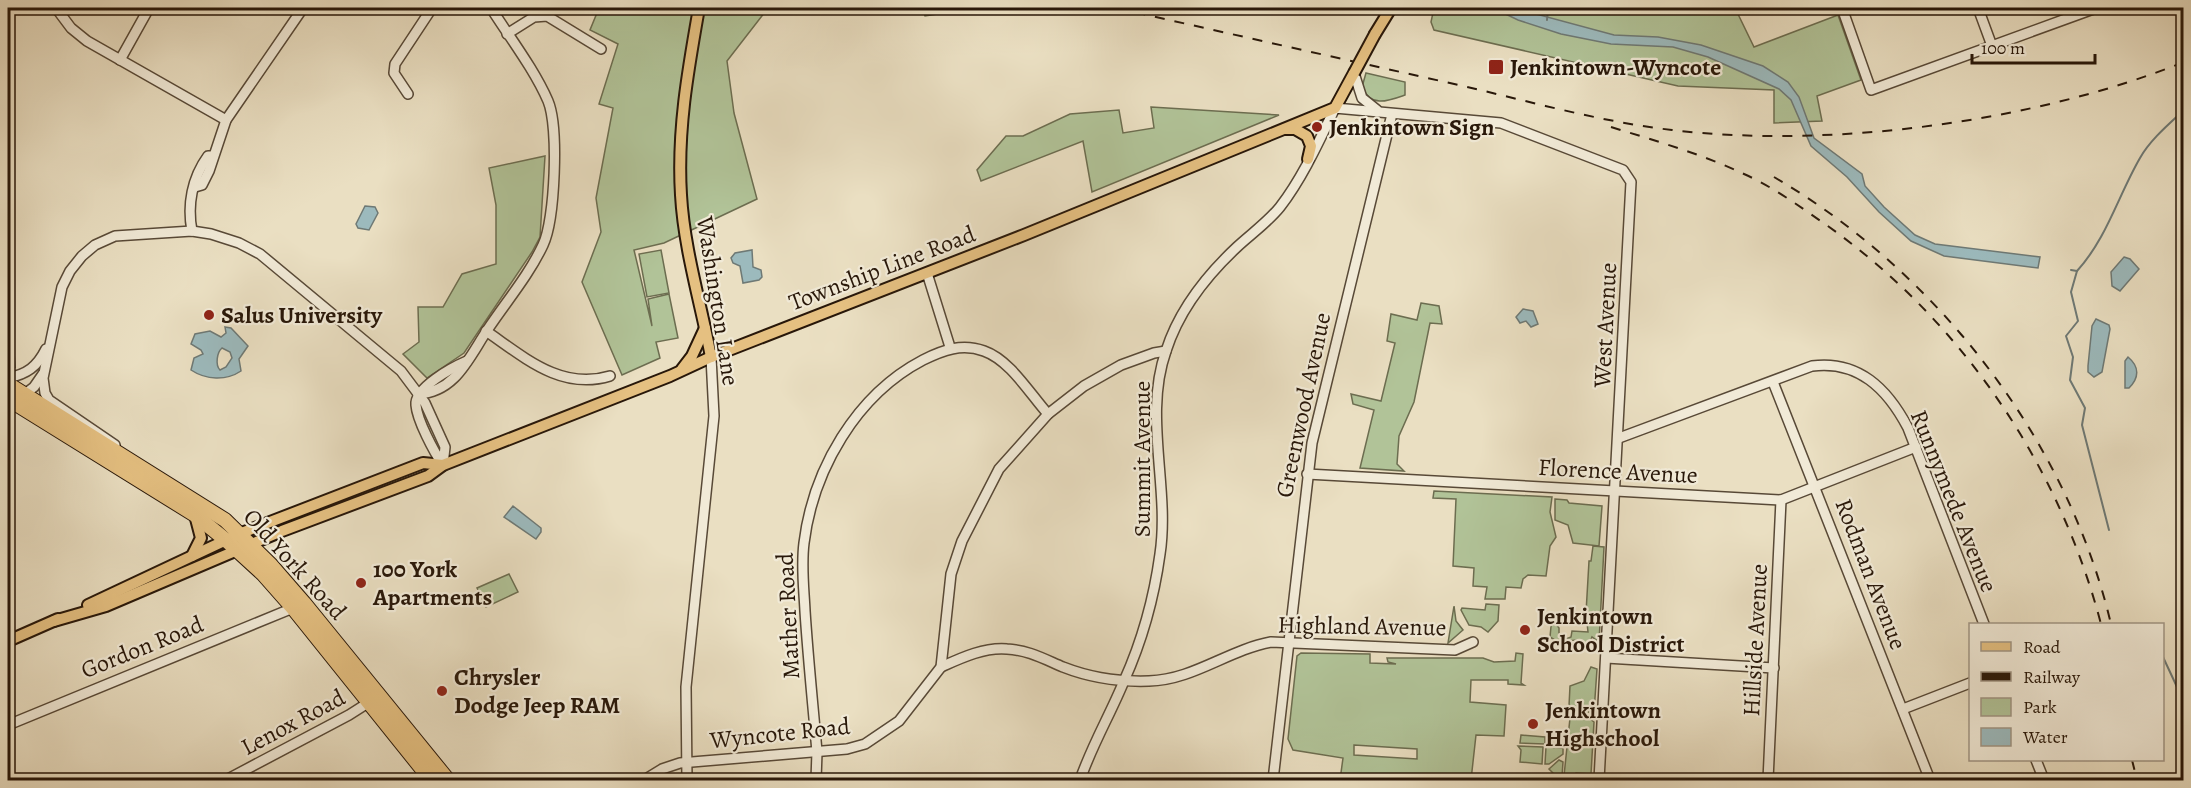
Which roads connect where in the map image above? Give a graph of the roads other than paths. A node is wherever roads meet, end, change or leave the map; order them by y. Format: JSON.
{"nodes":[{"id":1,"x":56,"y":8,"type":"edge"},
{"id":2,"x":149,"y":8,"type":"edge"},
{"id":3,"x":302,"y":8,"type":"edge"},
{"id":4,"x":432,"y":8,"type":"edge"},
{"id":5,"x":491,"y":8,"type":"edge"},
{"id":6,"x":699,"y":8,"type":"edge"},
{"id":7,"x":1391,"y":8,"type":"edge"},
{"id":8,"x":1842,"y":8,"type":"edge"},
{"id":9,"x":1978,"y":8,"type":"edge"},
{"id":10,"x":2096,"y":8,"type":"edge"},
{"id":11,"x":507,"y":34,"type":"junction"},
{"id":12,"x":1992,"y":46,"type":"junction"},
{"id":13,"x":601,"y":49,"type":"dead end"},
{"id":14,"x":120,"y":60,"type":"junction"},
{"id":15,"x":1354,"y":73,"type":"junction"},
{"id":16,"x":408,"y":94,"type":"dead end"},
{"id":17,"x":1335,"y":108,"type":"junction"},
{"id":18,"x":1379,"y":112,"type":"junction"},
{"id":19,"x":1392,"y":114,"type":"junction"},
{"id":20,"x":226,"y":120,"type":"junction"},
{"id":21,"x":1284,"y":129,"type":"junction"},
{"id":22,"x":1308,"y":159,"type":"junction"},
{"id":23,"x":192,"y":231,"type":"junction"},
{"id":24,"x":927,"y":273,"type":"junction"},
{"id":25,"x":705,"y":328,"type":"junction"},
{"id":26,"x":486,"y":331,"type":"junction"},
{"id":27,"x":52,"y":336,"type":"junction"},
{"id":28,"x":950,"y":348,"type":"junction"},
{"id":29,"x":1166,"y":351,"type":"junction"},
{"id":30,"x":711,"y":357,"type":"junction"},
{"id":31,"x":680,"y":372,"type":"junction"},
{"id":32,"x":44,"y":374,"type":"junction"},
{"id":33,"x":610,"y":376,"type":"dead end"},
{"id":34,"x":8,"y":378,"type":"edge"},
{"id":35,"x":1773,"y":382,"type":"junction"},
{"id":36,"x":8,"y":384,"type":"edge"},
{"id":37,"x":25,"y":394,"type":"junction"},
{"id":38,"x":418,"y":394,"type":"junction"},
{"id":39,"x":8,"y":397,"type":"edge"},
{"id":40,"x":1048,"y":414,"type":"junction"},
{"id":41,"x":1619,"y":438,"type":"junction"},
{"id":42,"x":1916,"y":447,"type":"junction"},
{"id":43,"x":128,"y":457,"type":"junction"},
{"id":44,"x":443,"y":465,"type":"junction"},
{"id":45,"x":1307,"y":474,"type":"junction"},
{"id":46,"x":1816,"y":487,"type":"junction"},
{"id":47,"x":1615,"y":490,"type":"junction"},
{"id":48,"x":1781,"y":500,"type":"junction"},
{"id":49,"x":195,"y":515,"type":"junction"},
{"id":50,"x":234,"y":542,"type":"junction"},
{"id":51,"x":251,"y":545,"type":"junction"},
{"id":52,"x":192,"y":557,"type":"junction"},
{"id":53,"x":293,"y":608,"type":"junction"},
{"id":54,"x":54,"y":621,"type":"junction"},
{"id":55,"x":1984,"y":623,"type":"edge"},
{"id":56,"x":8,"y":641,"type":"edge"},
{"id":57,"x":1288,"y":642,"type":"junction"},
{"id":58,"x":1473,"y":642,"type":"dead end"},
{"id":59,"x":1606,"y":658,"type":"junction"},
{"id":60,"x":941,"y":667,"type":"junction"},
{"id":61,"x":1774,"y":668,"type":"junction"},
{"id":62,"x":1125,"y":680,"type":"junction"},
{"id":63,"x":1969,"y":684,"type":"edge"},
{"id":64,"x":373,"y":700,"type":"junction"},
{"id":65,"x":1903,"y":709,"type":"junction"},
{"id":66,"x":8,"y":725,"type":"edge"},
{"id":67,"x":816,"y":752,"type":"junction"},
{"id":68,"x":2037,"y":761,"type":"edge"},
{"id":69,"x":686,"y":762,"type":"junction"},
{"id":70,"x":226,"y":780,"type":"edge"},
{"id":71,"x":431,"y":780,"type":"edge"},
{"id":72,"x":447,"y":780,"type":"edge"},
{"id":73,"x":644,"y":780,"type":"edge"},
{"id":74,"x":687,"y":780,"type":"edge"},
{"id":75,"x":816,"y":780,"type":"edge"},
{"id":76,"x":1080,"y":780,"type":"edge"},
{"id":77,"x":1273,"y":780,"type":"edge"},
{"id":78,"x":1599,"y":780,"type":"edge"},
{"id":79,"x":1768,"y":780,"type":"edge"},
{"id":80,"x":1930,"y":780,"type":"edge"},
{"id":81,"x":2044,"y":780,"type":"edge"}],
"edges":[{"from":1,"to":14,"type":"street"},
{"from":2,"to":14,"type":"street"},
{"from":3,"to":20,"type":"street"},
{"from":4,"to":16,"type":"street"},
{"from":5,"to":11,"type":"street"},
{"from":6,"to":25,"type":"main road","name":"Washington Lane"},
{"from":7,"to":15,"type":"main road","bridge":true},
{"from":8,"to":12,"type":"street"},
{"from":9,"to":12,"type":"street"},
{"from":10,"to":12,"type":"street"},
{"from":11,"to":13,"type":"street"},
{"from":11,"to":26,"type":"street"},
{"from":14,"to":20,"type":"street"},
{"from":15,"to":17,"type":"main road"},
{"from":15,"to":18,"type":"street"},
{"from":17,"to":18,"type":"street","name":"West Avenue"},
{"from":17,"to":21,"type":"main road","name":"Township Line Road"},
{"from":17,"to":22,"type":"street","name":"Summit Avenue"},
{"from":18,"to":19,"type":"street","name":"West Avenue"},
{"from":19,"to":41,"type":"street","name":"West Avenue"},
{"from":19,"to":45,"type":"street","name":"Greenwood Avenue"},
{"from":20,"to":23,"type":"street"},
{"from":21,"to":22,"type":"main road"},
{"from":21,"to":24,"type":"main road","name":"Township Line Road"},
{"from":22,"to":29,"type":"street","name":"Summit Avenue"},
{"from":23,"to":27,"type":"street"},
{"from":23,"to":38,"type":"street"},
{"from":24,"to":28,"type":"street"},
{"from":24,"to":30,"type":"main road","name":"Township Line Road"},
{"from":25,"to":30,"type":"main road","name":"Washington Lane"},
{"from":25,"to":31,"type":"main road"},
{"from":26,"to":33,"type":"street"},
{"from":26,"to":38,"type":"street"},
{"from":27,"to":32,"type":"street"},
{"from":27,"to":34,"type":"street"},
{"from":28,"to":40,"type":"street"},
{"from":28,"to":67,"type":"street","name":"Mather Road"},
{"from":29,"to":40,"type":"street"},
{"from":29,"to":62,"type":"street","name":"Summit Avenue"},
{"from":30,"to":31,"type":"main road","name":"Township Line Road"},
{"from":30,"to":69,"type":"street","name":"Washington Lane"},
{"from":31,"to":44,"type":"main road","name":"Township Line Road"},
{"from":32,"to":37,"type":"street"},
{"from":32,"to":43,"type":"street"},
{"from":35,"to":41,"type":"street","name":"Runnymede Avenue"},
{"from":35,"to":42,"type":"street","name":"Runnymede Avenue"},
{"from":35,"to":46,"type":"street","name":"Rodman Avenue"},
{"from":36,"to":37,"type":"highway","name":"Old York Road"},
{"from":37,"to":39,"type":"street"},
{"from":37,"to":43,"type":"highway","name":"Old York Road"},
{"from":38,"to":44,"type":"street"},
{"from":39,"to":49,"type":"highway","name":"Old York Road"},
{"from":40,"to":60,"type":"street"},
{"from":41,"to":47,"type":"street","name":"West Avenue"},
{"from":42,"to":46,"type":"street","name":"Florence Avenue"},
{"from":42,"to":55,"type":"street","name":"Runnymede Avenue"},
{"from":43,"to":50,"type":"highway","name":"Old York Road"},
{"from":44,"to":50,"type":"main road","name":"Township Line Road"},
{"from":44,"to":51,"type":"main road","name":"Township Line Road"},
{"from":45,"to":47,"type":"street","name":"Florence Avenue"},
{"from":45,"to":57,"type":"street","name":"Greenwood Avenue"},
{"from":46,"to":48,"type":"street","name":"Florence Avenue"},
{"from":46,"to":65,"type":"street","name":"Rodman Avenue"},
{"from":47,"to":48,"type":"street","name":"Florence Avenue"},
{"from":47,"to":59,"type":"street","name":"West Avenue"},
{"from":48,"to":61,"type":"street","name":"Hillside Avenue"},
{"from":49,"to":50,"type":"highway","name":"Old York Road"},
{"from":49,"to":52,"type":"main road"},
{"from":50,"to":51,"type":"highway","name":"Old York Road"},
{"from":50,"to":52,"type":"main road","name":"Township Line Road"},
{"from":50,"to":53,"type":"highway","name":"Old York Road"},
{"from":50,"to":54,"type":"main road","name":"Township Line Road"},
{"from":51,"to":64,"type":"highway","name":"Old York Road"},
{"from":52,"to":54,"type":"main road","name":"Township Line Road"},
{"from":53,"to":64,"type":"highway","name":"Old York Road"},
{"from":53,"to":66,"type":"street","name":"Gordon Road"},
{"from":54,"to":56,"type":"main road","name":"Township Line Road"},
{"from":57,"to":58,"type":"street","name":"Highland Avenue"},
{"from":57,"to":62,"type":"street","name":"Highland Avenue"},
{"from":57,"to":77,"type":"street","name":"Greenwood Avenue"},
{"from":59,"to":61,"type":"street"},
{"from":59,"to":78,"type":"street","name":"West Avenue"},
{"from":60,"to":62,"type":"street","name":"Highland Avenue"},
{"from":60,"to":67,"type":"street","name":"Wyncote Road"},
{"from":61,"to":79,"type":"street","name":"Hillside Avenue"},
{"from":62,"to":76,"type":"street","name":"Summit Avenue"},
{"from":63,"to":65,"type":"street"},
{"from":64,"to":70,"type":"street","name":"Lenox Road"},
{"from":64,"to":71,"type":"highway","name":"Old York Road"},
{"from":64,"to":72,"type":"highway","name":"Old York Road"},
{"from":65,"to":80,"type":"street","name":"Rodman Avenue"},
{"from":67,"to":69,"type":"street","name":"Wyncote Road"},
{"from":67,"to":75,"type":"street","name":"Mather Road"},
{"from":68,"to":81,"type":"street"},
{"from":69,"to":73,"type":"street","name":"Wyncote Road"},
{"from":69,"to":74,"type":"street","name":"Washington Lane"}]}
